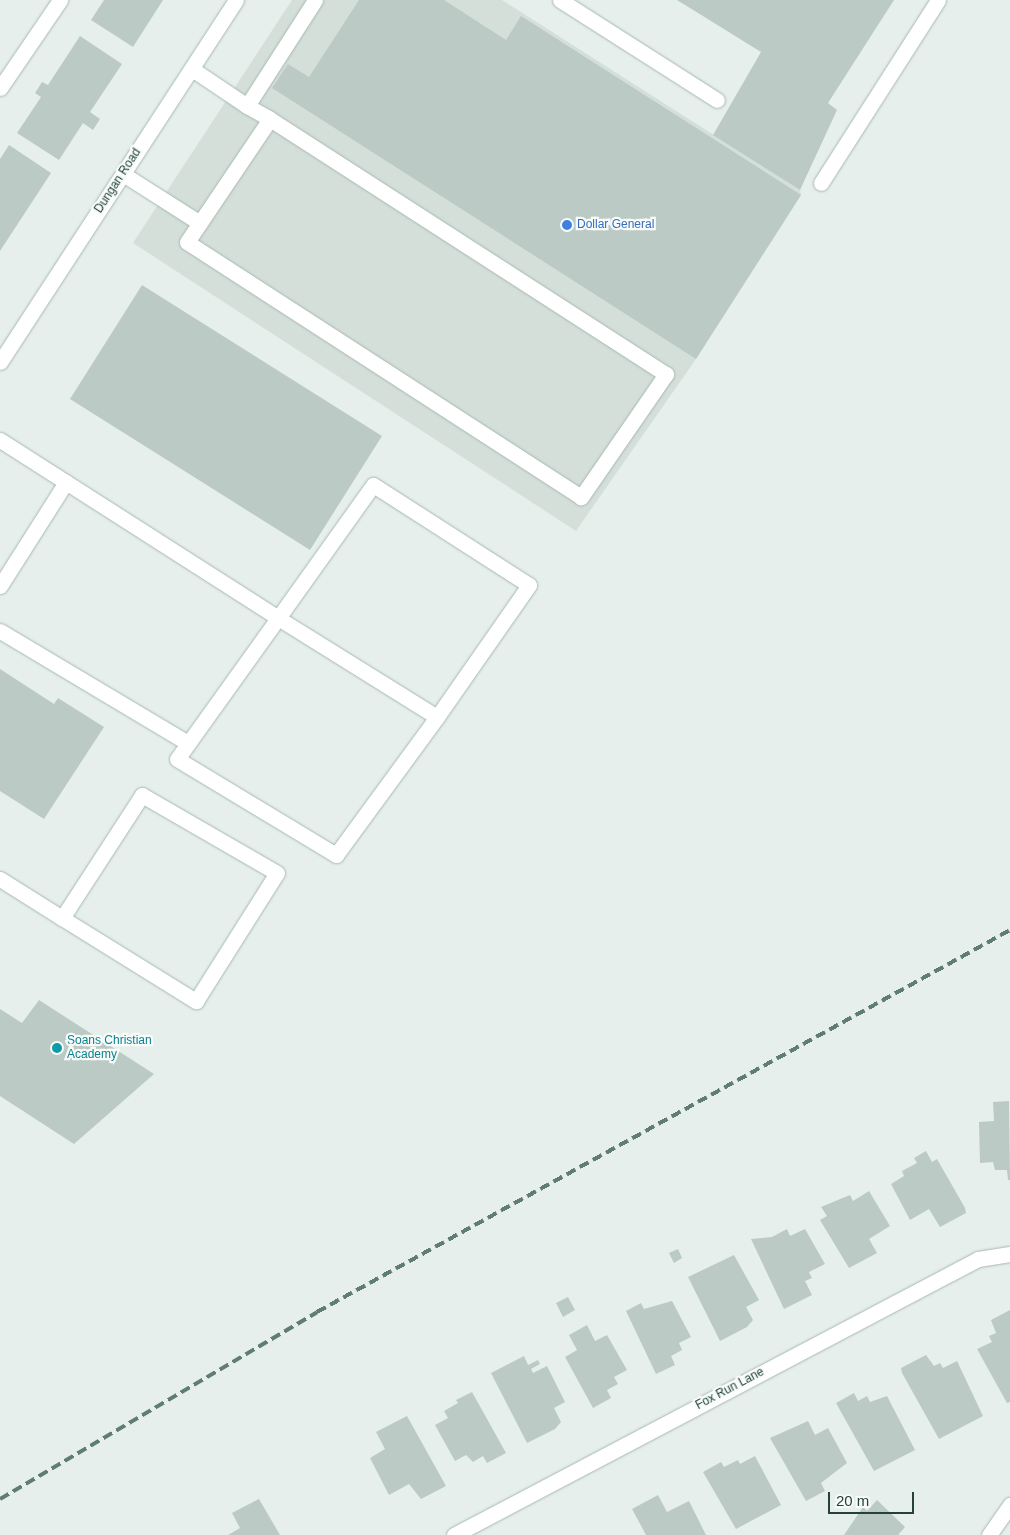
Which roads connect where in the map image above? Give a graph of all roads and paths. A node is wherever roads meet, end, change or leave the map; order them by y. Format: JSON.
{"nodes":[{"id":1,"x":60,"y":0,"type":"edge"},
{"id":2,"x":236,"y":0,"type":"edge"},
{"id":3,"x":315,"y":0,"type":"edge"},
{"id":4,"x":560,"y":0,"type":"edge"},
{"id":5,"x":938,"y":0,"type":"edge"},
{"id":6,"x":192,"y":69,"type":"junction"},
{"id":7,"x":0,"y":88,"type":"edge"},
{"id":8,"x":717,"y":100,"type":"dead end"},
{"id":9,"x":248,"y":106,"type":"junction"},
{"id":10,"x":270,"y":119,"type":"junction"},
{"id":11,"x":123,"y":174,"type":"junction"},
{"id":12,"x":821,"y":183,"type":"dead end"},
{"id":13,"x":200,"y":222,"type":"junction"},
{"id":14,"x":0,"y":362,"type":"edge"},
{"id":15,"x":0,"y":440,"type":"edge"},
{"id":16,"x":66,"y":482,"type":"junction"},
{"id":17,"x":0,"y":586,"type":"edge"},
{"id":18,"x":278,"y":618,"type":"junction"},
{"id":19,"x":0,"y":631,"type":"edge"},
{"id":20,"x":437,"y":717,"type":"junction"},
{"id":21,"x":188,"y":743,"type":"junction"},
{"id":22,"x":0,"y":879,"type":"edge"},
{"id":23,"x":62,"y":918,"type":"junction"},
{"id":24,"x":1010,"y":1254,"type":"edge"},
{"id":25,"x":1010,"y":1505,"type":"edge"},
{"id":26,"x":454,"y":1535,"type":"edge"},
{"id":27,"x":989,"y":1535,"type":"edge"}],
"edges":[{"from":1,"to":7,"type":"street"},
{"from":2,"to":6,"type":"street","name":"Dungan Road"},
{"from":3,"to":9,"type":"street"},
{"from":4,"to":8,"type":"street"},
{"from":5,"to":12,"type":"street"},
{"from":6,"to":9,"type":"street"},
{"from":6,"to":11,"type":"street","name":"Dungan Road"},
{"from":9,"to":10,"type":"street"},
{"from":10,"to":13,"type":"street"},
{"from":10,"to":13,"type":"street"},
{"from":11,"to":13,"type":"street"},
{"from":11,"to":14,"type":"street","name":"Dungan Road"},
{"from":15,"to":16,"type":"street"},
{"from":16,"to":17,"type":"street"},
{"from":16,"to":18,"type":"street"},
{"from":18,"to":20,"type":"street"},
{"from":18,"to":20,"type":"street"},
{"from":18,"to":21,"type":"street"},
{"from":19,"to":21,"type":"street"},
{"from":20,"to":21,"type":"street"},
{"from":22,"to":23,"type":"street"},
{"from":23,"to":23,"type":"street"},
{"from":24,"to":26,"type":"street","name":"Fox Run Lane"},
{"from":25,"to":27,"type":"street"}]}
